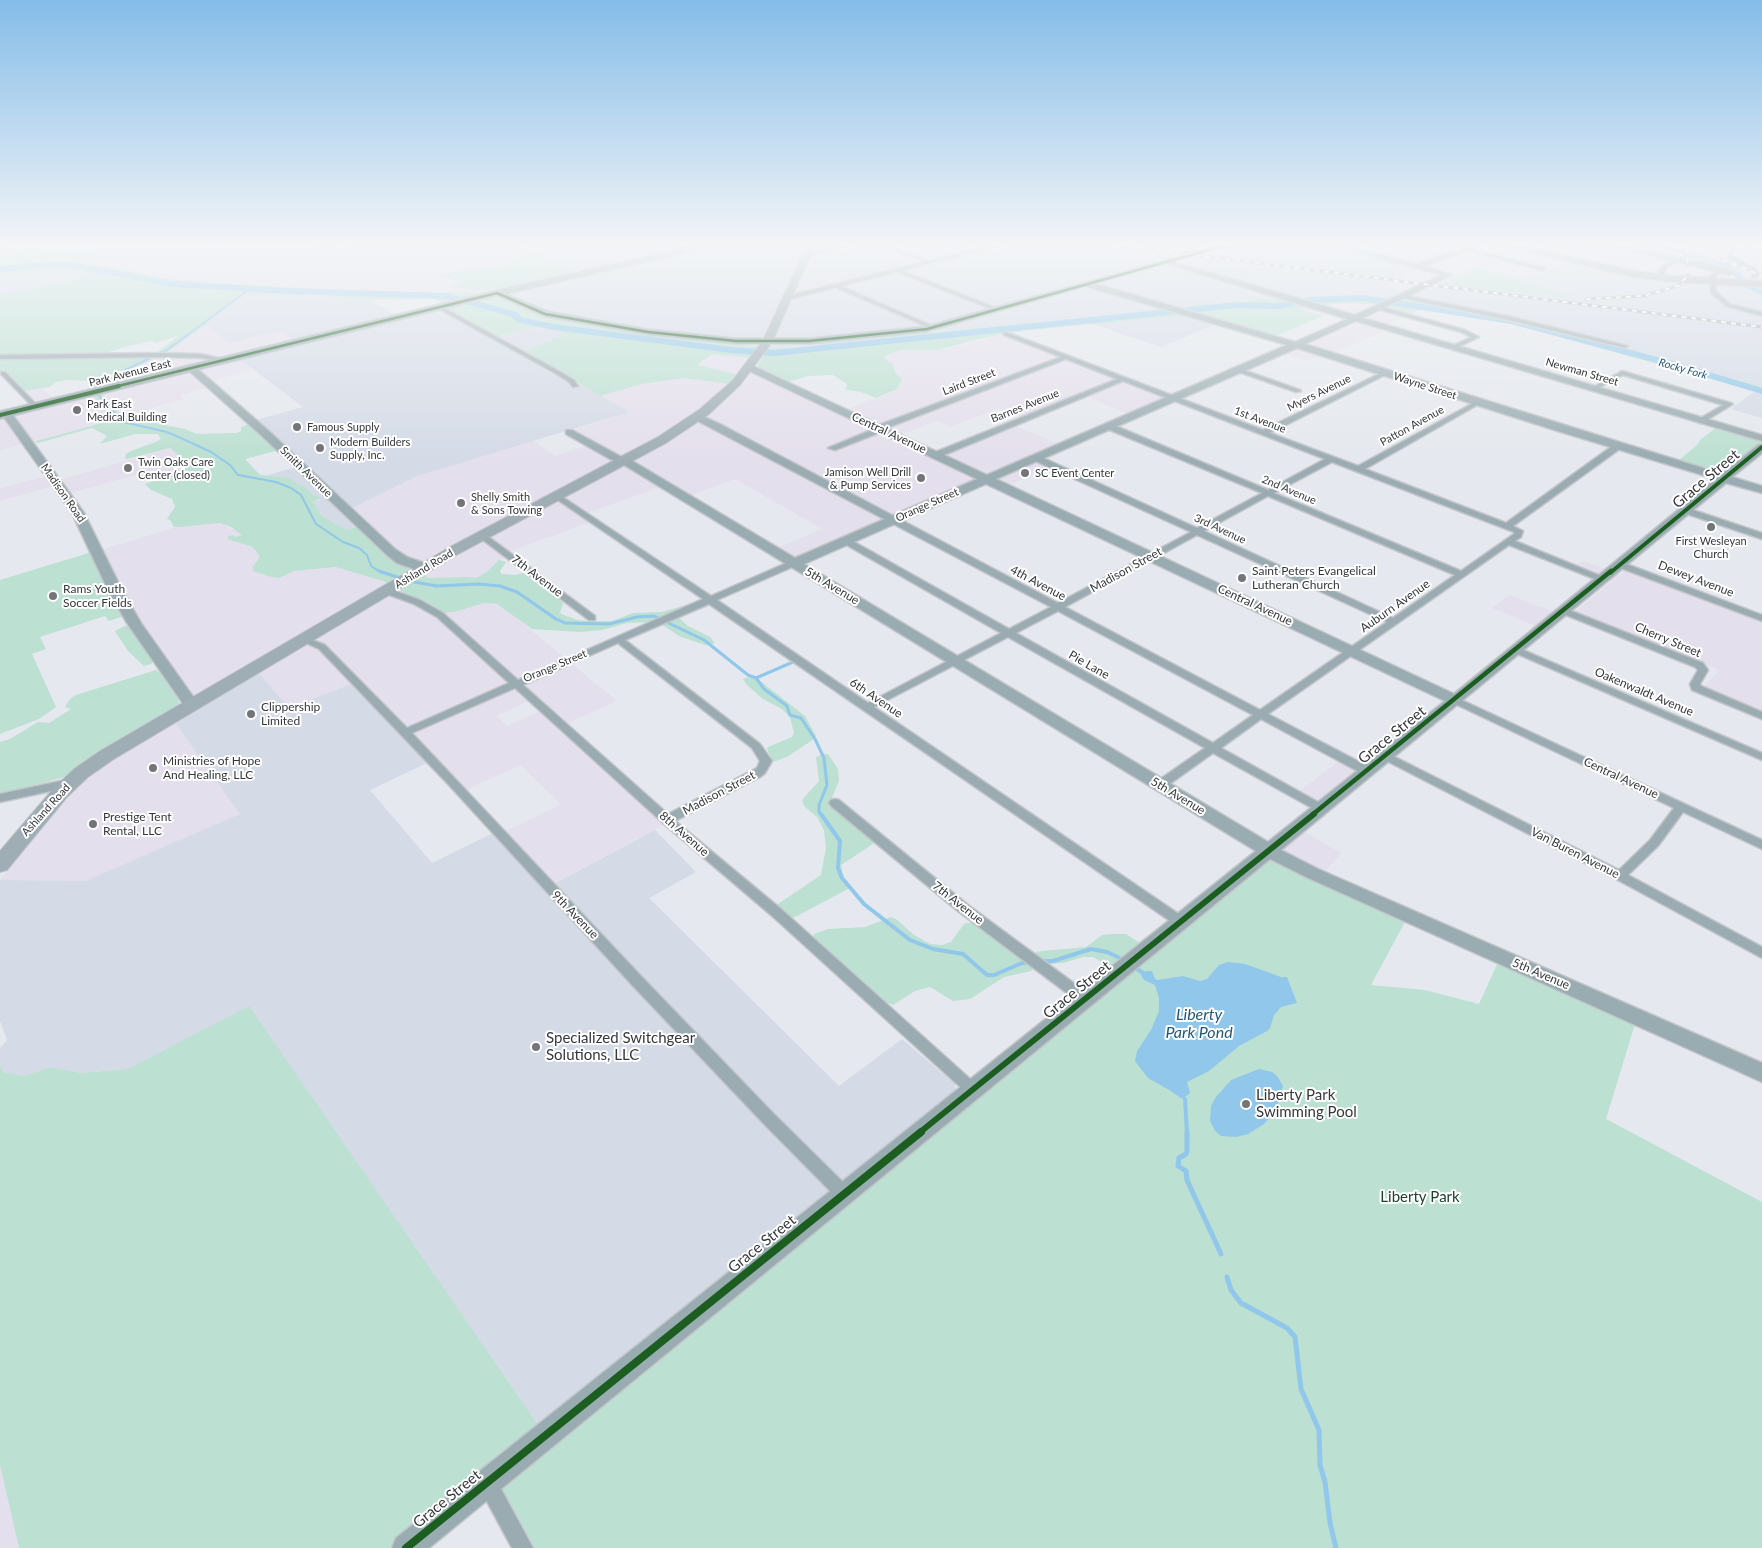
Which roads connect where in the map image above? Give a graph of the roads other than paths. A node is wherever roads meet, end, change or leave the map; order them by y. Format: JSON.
{"nodes":[{"id":1,"x":398,"y":317,"type":"edge"},
{"id":2,"x":463,"y":317,"type":"edge"},
{"id":3,"x":559,"y":317,"type":"edge"},
{"id":4,"x":778,"y":317,"type":"edge"},
{"id":5,"x":909,"y":317,"type":"edge"},
{"id":6,"x":967,"y":317,"type":"edge"},
{"id":7,"x":1204,"y":317,"type":"edge"},
{"id":8,"x":1415,"y":317,"type":"edge"},
{"id":9,"x":1504,"y":317,"type":"edge"},
{"id":10,"x":1356,"y":318,"type":"joint"},
{"id":11,"x":932,"y":327,"type":"junction"},
{"id":12,"x":1006,"y":334,"type":"dead end"},
{"id":13,"x":765,"y":344,"type":"junction"},
{"id":14,"x":1297,"y":344,"type":"junction"},
{"id":15,"x":1625,"y":346,"type":"dead end"},
{"id":16,"x":1454,"y":347,"type":"junction"},
{"id":17,"x":0,"y":357,"type":"edge"},
{"id":18,"x":1067,"y":358,"type":"junction"},
{"id":19,"x":224,"y":360,"type":"junction"},
{"id":20,"x":752,"y":362,"type":"junction"},
{"id":21,"x":191,"y":368,"type":"junction"},
{"id":22,"x":1238,"y":370,"type":"junction"},
{"id":23,"x":3,"y":373,"type":"dead end"},
{"id":24,"x":1385,"y":373,"type":"junction"},
{"id":25,"x":1122,"y":379,"type":"junction"},
{"id":26,"x":575,"y":386,"type":"dead end"},
{"id":27,"x":1595,"y":388,"type":"junction"},
{"id":28,"x":103,"y":390,"type":"joint"},
{"id":29,"x":1298,"y":391,"type":"dead end"},
{"id":30,"x":86,"y":394,"type":"joint"},
{"id":31,"x":1173,"y":398,"type":"junction"},
{"id":32,"x":1477,"y":403,"type":"junction"},
{"id":33,"x":35,"y":406,"type":"junction"},
{"id":34,"x":3,"y":414,"type":"edge"},
{"id":35,"x":697,"y":417,"type":"junction"},
{"id":36,"x":1702,"y":421,"type":"junction"},
{"id":37,"x":1108,"y":426,"type":"junction"},
{"id":38,"x":880,"y":429,"type":"junction"},
{"id":39,"x":569,"y":432,"type":"dead end"},
{"id":40,"x":1263,"y":433,"type":"junction"},
{"id":41,"x":1762,"y":438,"type":"edge"},
{"id":42,"x":1618,"y":446,"type":"junction"},
{"id":43,"x":832,"y":448,"type":"dead end"},
{"id":44,"x":1762,"y":448,"type":"edge"},
{"id":45,"x":936,"y":455,"type":"junction"},
{"id":46,"x":1036,"y":458,"type":"junction"},
{"id":47,"x":1331,"y":459,"type":"junction"},
{"id":48,"x":625,"y":461,"type":"junction"},
{"id":49,"x":1358,"y":469,"type":"junction"},
{"id":50,"x":1726,"y":478,"type":"junction"},
{"id":51,"x":988,"y":479,"type":"junction"},
{"id":52,"x":1762,"y":490,"type":"edge"},
{"id":53,"x":1267,"y":493,"type":"junction"},
{"id":54,"x":558,"y":496,"type":"junction"},
{"id":55,"x":1686,"y":511,"type":"junction"},
{"id":56,"x":894,"y":520,"type":"junction"},
{"id":57,"x":1507,"y":526,"type":"junction"},
{"id":58,"x":1198,"y":531,"type":"junction"},
{"id":59,"x":482,"y":535,"type":"junction"},
{"id":60,"x":1762,"y":536,"type":"edge"},
{"id":61,"x":846,"y":541,"type":"junction"},
{"id":62,"x":1509,"y":542,"type":"junction"},
{"id":63,"x":1150,"y":556,"type":"junction"},
{"id":64,"x":794,"y":563,"type":"junction"},
{"id":65,"x":1621,"y":564,"type":"junction"},
{"id":66,"x":1461,"y":574,"type":"junction"},
{"id":67,"x":1603,"y":579,"type":"junction"},
{"id":68,"x":406,"y":580,"type":"junction"},
{"id":69,"x":711,"y":600,"type":"junction"},
{"id":70,"x":1058,"y":607,"type":"junction"},
{"id":71,"x":1564,"y":611,"type":"junction"},
{"id":72,"x":592,"y":618,"type":"dead end"},
{"id":73,"x":1762,"y":618,"type":"edge"},
{"id":74,"x":1393,"y":621,"type":"junction"},
{"id":75,"x":1009,"y":633,"type":"junction"},
{"id":76,"x":618,"y":639,"type":"junction"},
{"id":77,"x":305,"y":640,"type":"junction"},
{"id":78,"x":1516,"y":650,"type":"junction"},
{"id":79,"x":1352,"y":651,"type":"junction"},
{"id":80,"x":956,"y":661,"type":"junction"},
{"id":81,"x":516,"y":684,"type":"junction"},
{"id":82,"x":1455,"y":700,"type":"junction"},
{"id":83,"x":191,"y":705,"type":"junction"},
{"id":84,"x":867,"y":707,"type":"junction"},
{"id":85,"x":1260,"y":715,"type":"junction"},
{"id":86,"x":1762,"y":716,"type":"edge"},
{"id":87,"x":404,"y":733,"type":"junction"},
{"id":88,"x":1212,"y":749,"type":"junction"},
{"id":89,"x":1385,"y":756,"type":"junction"},
{"id":90,"x":1762,"y":757,"type":"edge"},
{"id":91,"x":1367,"y":771,"type":"junction"},
{"id":92,"x":70,"y":783,"type":"junction"},
{"id":93,"x":1160,"y":785,"type":"junction"},
{"id":94,"x":0,"y":798,"type":"edge"},
{"id":95,"x":835,"y":803,"type":"dead end"},
{"id":96,"x":1681,"y":807,"type":"junction"},
{"id":97,"x":1321,"y":809,"type":"junction"},
{"id":98,"x":668,"y":820,"type":"junction"},
{"id":99,"x":1762,"y":845,"type":"edge"},
{"id":100,"x":1269,"y":851,"type":"junction"},
{"id":101,"x":0,"y":865,"type":"edge"},
{"id":102,"x":1620,"y":876,"type":"junction"},
{"id":103,"x":1181,"y":922,"type":"junction"},
{"id":104,"x":1762,"y":953,"type":"edge"},
{"id":105,"x":1129,"y":964,"type":"joint"},
{"id":106,"x":1086,"y":999,"type":"junction"},
{"id":107,"x":1762,"y":1073,"type":"edge"},
{"id":108,"x":973,"y":1090,"type":"junction"},
{"id":109,"x":844,"y":1194,"type":"junction"},
{"id":110,"x":487,"y":1483,"type":"junction"},
{"id":111,"x":406,"y":1548,"type":"edge"},
{"id":112,"x":523,"y":1548,"type":"edge"}],
"edges":[{"from":1,"to":19,"type":"main road","name":"Park Avenue East"},
{"from":2,"to":26,"type":"street"},
{"from":3,"to":13,"type":"main road"},
{"from":4,"to":13,"type":"main road","name":"Ashland Road"},
{"from":5,"to":11,"type":"street"},
{"from":6,"to":11,"type":"main road"},
{"from":7,"to":14,"type":"street","name":"Wayne Street"},
{"from":8,"to":16,"type":"street"},
{"from":9,"to":15,"type":"street"},
{"from":10,"to":14,"type":"street","name":"Orange Street"},
{"from":10,"to":16,"type":"street","name":"Newman Street"},
{"from":11,"to":13,"type":"main road"},
{"from":12,"to":18,"type":"street","name":"1st Avenue"},
{"from":13,"to":20,"type":"main road","name":"Ashland Road"},
{"from":14,"to":22,"type":"street","name":"Orange Street"},
{"from":14,"to":24,"type":"street","name":"Wayne Street"},
{"from":16,"to":27,"type":"street","name":"Newman Street"},
{"from":17,"to":19,"type":"street"},
{"from":18,"to":25,"type":"street","name":"1st Avenue"},
{"from":18,"to":38,"type":"street","name":"Laird Street"},
{"from":19,"to":21,"type":"main road","name":"Park Avenue East"},
{"from":20,"to":35,"type":"main road","name":"Ashland Road"},
{"from":20,"to":38,"type":"street","name":"Central Avenue"},
{"from":21,"to":28,"type":"main road","name":"Park Avenue East"},
{"from":21,"to":68,"type":"street","name":"Smith Avenue"},
{"from":22,"to":29,"type":"street"},
{"from":22,"to":31,"type":"street","name":"Orange Street"},
{"from":23,"to":33,"type":"street"},
{"from":24,"to":32,"type":"street","name":"Wayne Street"},
{"from":24,"to":40,"type":"street","name":"Myers Avenue"},
{"from":25,"to":31,"type":"street","name":"1st Avenue"},
{"from":25,"to":45,"type":"street","name":"Barnes Avenue"},
{"from":27,"to":36,"type":"street","name":"Newman Street"},
{"from":27,"to":36,"type":"street"},
{"from":28,"to":30,"type":"main road","name":"Park Avenue East"},
{"from":30,"to":33,"type":"main road","name":"Park Avenue East"},
{"from":31,"to":37,"type":"street","name":"Orange Street"},
{"from":31,"to":40,"type":"street","name":"1st Avenue"},
{"from":32,"to":42,"type":"street","name":"Wayne Street"},
{"from":32,"to":49,"type":"street","name":"Patton Avenue"},
{"from":33,"to":34,"type":"main road","name":"Park Avenue East"},
{"from":34,"to":83,"type":"street","name":"Madison Road"},
{"from":35,"to":48,"type":"main road","name":"Ashland Road"},
{"from":35,"to":56,"type":"street","name":"4th Avenue"},
{"from":36,"to":41,"type":"street","name":"Newman Street"},
{"from":37,"to":46,"type":"street","name":"Orange Street"},
{"from":37,"to":53,"type":"street","name":"2nd Avenue"},
{"from":38,"to":43,"type":"street","name":"Laird Street"},
{"from":38,"to":45,"type":"street","name":"Central Avenue"},
{"from":39,"to":48,"type":"street"},
{"from":40,"to":47,"type":"street","name":"1st Avenue"},
{"from":42,"to":50,"type":"street","name":"Wayne Street"},
{"from":42,"to":57,"type":"street"},
{"from":44,"to":50,"type":"street","name":"Grace Street"},
{"from":45,"to":51,"type":"street","name":"Central Avenue"},
{"from":46,"to":51,"type":"street","name":"Orange Street"},
{"from":46,"to":58,"type":"street","name":"3rd Avenue"},
{"from":47,"to":49,"type":"street","name":"1st Avenue"},
{"from":47,"to":53,"type":"street","name":"Madison Street"},
{"from":48,"to":54,"type":"main road","name":"Ashland Road"},
{"from":48,"to":64,"type":"street","name":"5th Avenue"},
{"from":49,"to":57,"type":"street","name":"1st Avenue"},
{"from":50,"to":52,"type":"street","name":"Wayne Street"},
{"from":50,"to":55,"type":"street","name":"Grace Street"},
{"from":51,"to":56,"type":"street","name":"Orange Street"},
{"from":51,"to":63,"type":"street","name":"Central Avenue"},
{"from":53,"to":58,"type":"street","name":"Madison Street"},
{"from":53,"to":66,"type":"street","name":"2nd Avenue"},
{"from":54,"to":59,"type":"main road","name":"Ashland Road"},
{"from":54,"to":69,"type":"street","name":"6th Avenue"},
{"from":55,"to":60,"type":"street"},
{"from":55,"to":65,"type":"street","name":"Grace Street"},
{"from":56,"to":61,"type":"street","name":"Orange Street"},
{"from":56,"to":70,"type":"street","name":"4th Avenue"},
{"from":57,"to":62,"type":"street"},
{"from":58,"to":63,"type":"street","name":"Madison Street"},
{"from":58,"to":74,"type":"street","name":"3rd Avenue"},
{"from":59,"to":68,"type":"main road","name":"Ashland Road"},
{"from":59,"to":72,"type":"street","name":"7th Avenue"},
{"from":61,"to":64,"type":"street","name":"Orange Street"},
{"from":61,"to":75,"type":"street","name":"Pie Lane"},
{"from":62,"to":66,"type":"street","name":"Auburn Avenue"},
{"from":62,"to":67,"type":"street"},
{"from":63,"to":70,"type":"street","name":"Madison Street"},
{"from":63,"to":79,"type":"street","name":"Central Avenue"},
{"from":64,"to":69,"type":"street","name":"Orange Street"},
{"from":64,"to":80,"type":"street","name":"5th Avenue"},
{"from":65,"to":67,"type":"street","name":"Grace Street"},
{"from":65,"to":73,"type":"street","name":"Dewey Avenue"},
{"from":66,"to":74,"type":"street","name":"Auburn Avenue"},
{"from":67,"to":71,"type":"street","name":"Grace Street"},
{"from":68,"to":77,"type":"main road","name":"Ashland Road"},
{"from":68,"to":81,"type":"street","name":"8th Avenue"},
{"from":69,"to":76,"type":"street","name":"Orange Street"},
{"from":69,"to":84,"type":"street","name":"6th Avenue"},
{"from":70,"to":75,"type":"street","name":"Madison Street"},
{"from":70,"to":85,"type":"street","name":"4th Avenue"},
{"from":71,"to":78,"type":"street","name":"Grace Street"},
{"from":71,"to":86,"type":"street","name":"Cherry Street"},
{"from":74,"to":79,"type":"street","name":"Auburn Avenue"},
{"from":75,"to":80,"type":"street","name":"Madison Street"},
{"from":75,"to":88,"type":"street","name":"Pie Lane"},
{"from":76,"to":81,"type":"street","name":"Orange Street"},
{"from":76,"to":98,"type":"street","name":"Madison Street"},
{"from":77,"to":83,"type":"main road","name":"Ashland Road"},
{"from":77,"to":87,"type":"street","name":"9th Avenue"},
{"from":78,"to":82,"type":"street","name":"Grace Street"},
{"from":78,"to":90,"type":"street","name":"Oakenwaldt Avenue"},
{"from":79,"to":82,"type":"street","name":"Central Avenue"},
{"from":79,"to":85,"type":"street","name":"Auburn Avenue"},
{"from":80,"to":84,"type":"street","name":"Madison Street"},
{"from":80,"to":93,"type":"street","name":"5th Avenue"},
{"from":81,"to":87,"type":"street","name":"Orange Street"},
{"from":81,"to":98,"type":"street","name":"8th Avenue"},
{"from":82,"to":89,"type":"street","name":"Grace Street"},
{"from":82,"to":96,"type":"street","name":"Central Avenue"},
{"from":83,"to":92,"type":"main road","name":"Ashland Road"},
{"from":84,"to":103,"type":"street","name":"6th Avenue"},
{"from":85,"to":88,"type":"street","name":"Auburn Avenue"},
{"from":85,"to":91,"type":"street","name":"4th Avenue"},
{"from":87,"to":109,"type":"street","name":"9th Avenue"},
{"from":88,"to":93,"type":"street","name":"Auburn Avenue"},
{"from":88,"to":97,"type":"street","name":"Pie Lane"},
{"from":89,"to":91,"type":"street","name":"Grace Street"},
{"from":89,"to":102,"type":"street","name":"Van Buren Avenue"},
{"from":91,"to":97,"type":"street","name":"Grace Street"},
{"from":92,"to":94,"type":"street"},
{"from":92,"to":101,"type":"main road","name":"Ashland Road"},
{"from":93,"to":100,"type":"street","name":"5th Avenue"},
{"from":95,"to":106,"type":"street","name":"7th Avenue"},
{"from":96,"to":99,"type":"street","name":"Central Avenue"},
{"from":96,"to":102,"type":"street"},
{"from":97,"to":100,"type":"street","name":"Grace Street"},
{"from":98,"to":108,"type":"street","name":"8th Avenue"},
{"from":100,"to":103,"type":"street","name":"Grace Street"},
{"from":100,"to":107,"type":"street","name":"5th Avenue"},
{"from":102,"to":104,"type":"street","name":"Van Buren Avenue"},
{"from":103,"to":105,"type":"street","name":"Grace Street"},
{"from":105,"to":106,"type":"street","name":"Grace Street"},
{"from":106,"to":108,"type":"street","name":"Grace Street"},
{"from":108,"to":109,"type":"street","name":"Grace Street"},
{"from":109,"to":110,"type":"street","name":"Grace Street"},
{"from":110,"to":111,"type":"street","name":"Grace Street"},
{"from":110,"to":112,"type":"street"}]}
